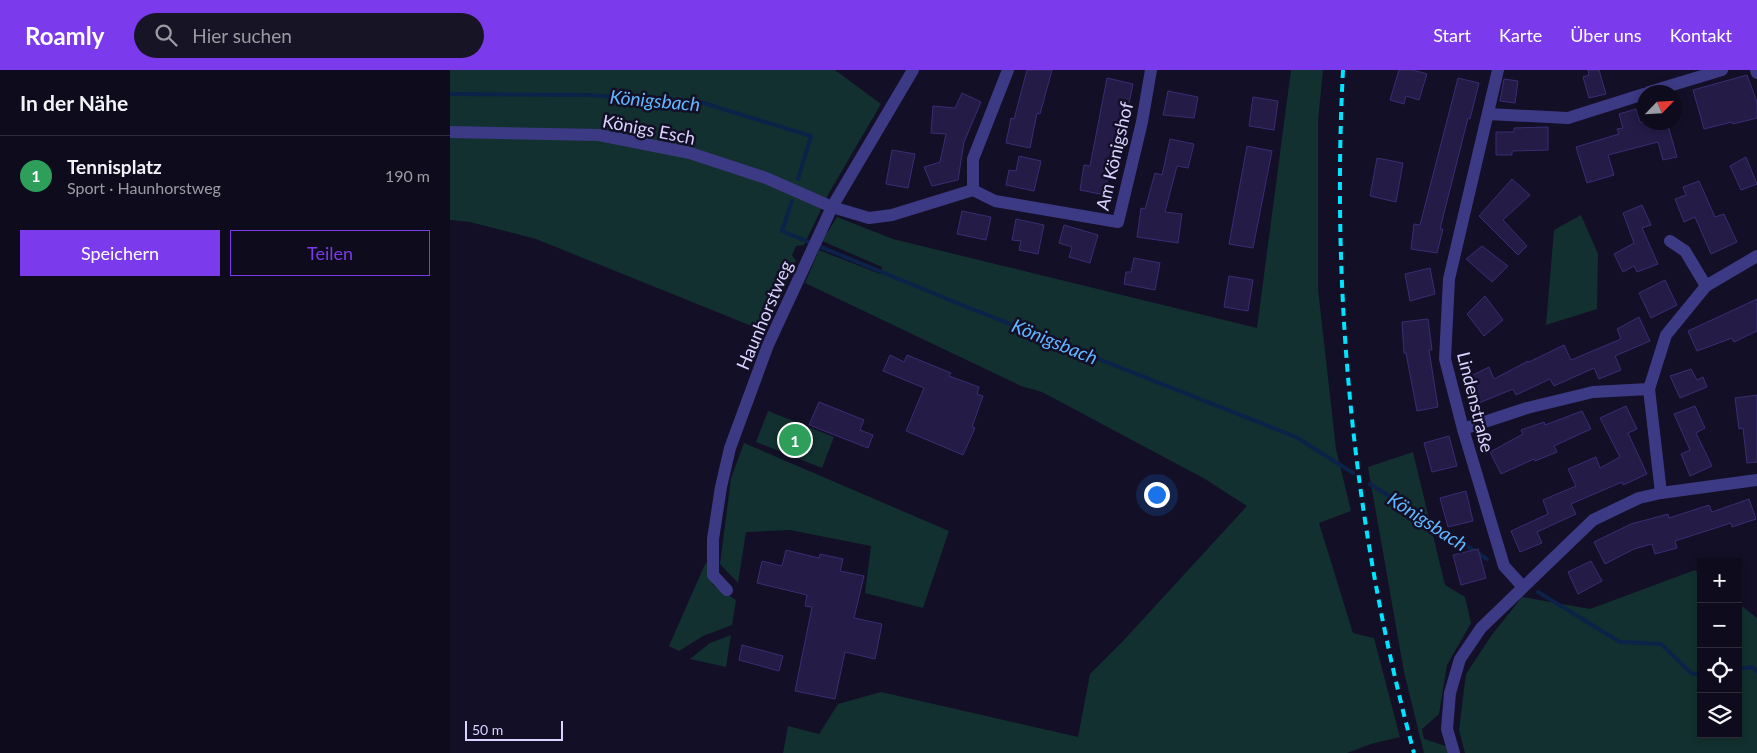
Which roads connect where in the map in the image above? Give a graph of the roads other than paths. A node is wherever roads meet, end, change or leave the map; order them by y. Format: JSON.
{"nodes":[{"id":1,"x":913,"y":70,"type":"edge"},
{"id":2,"x":1008,"y":70,"type":"edge"},
{"id":3,"x":1151,"y":70,"type":"edge"},
{"id":4,"x":1498,"y":70,"type":"edge"},
{"id":5,"x":1722,"y":70,"type":"edge"},
{"id":6,"x":1672,"y":85,"type":"edge"},
{"id":7,"x":1637,"y":96,"type":"edge"},
{"id":8,"x":1488,"y":114,"type":"junction"},
{"id":9,"x":450,"y":132,"type":"edge"},
{"id":10,"x":973,"y":190,"type":"junction"},
{"id":11,"x":832,"y":207,"type":"junction"},
{"id":12,"x":1670,"y":241,"type":"dead end"},
{"id":13,"x":1757,"y":256,"type":"edge"},
{"id":14,"x":1706,"y":286,"type":"junction"},
{"id":15,"x":1649,"y":388,"type":"junction"},
{"id":16,"x":1463,"y":429,"type":"junction"},
{"id":17,"x":1757,"y":480,"type":"edge"},
{"id":18,"x":1661,"y":493,"type":"junction"},
{"id":19,"x":1523,"y":587,"type":"junction"},
{"id":20,"x":727,"y":590,"type":"dead end"},
{"id":21,"x":1454,"y":753,"type":"edge"}],
"edges":[{"from":1,"to":11,"type":"street","name":"Haunhorstweg"},
{"from":2,"to":10,"type":"street"},
{"from":3,"to":10,"type":"street","name":"Am Königshof"},
{"from":4,"to":8,"type":"street","name":"Lindenstraße"},
{"from":5,"to":6,"type":"street"},
{"from":7,"to":8,"type":"street"},
{"from":8,"to":16,"type":"street","name":"Lindenstraße"},
{"from":9,"to":11,"type":"street","name":"Königs Esch"},
{"from":10,"to":11,"type":"street"},
{"from":11,"to":20,"type":"street","name":"Haunhorstweg"},
{"from":12,"to":14,"type":"street"},
{"from":13,"to":14,"type":"street"},
{"from":14,"to":15,"type":"street"},
{"from":15,"to":16,"type":"street"},
{"from":15,"to":18,"type":"street"},
{"from":16,"to":19,"type":"street","name":"Lindenstraße"},
{"from":17,"to":18,"type":"street"},
{"from":18,"to":19,"type":"street"},
{"from":19,"to":21,"type":"street"}]}
